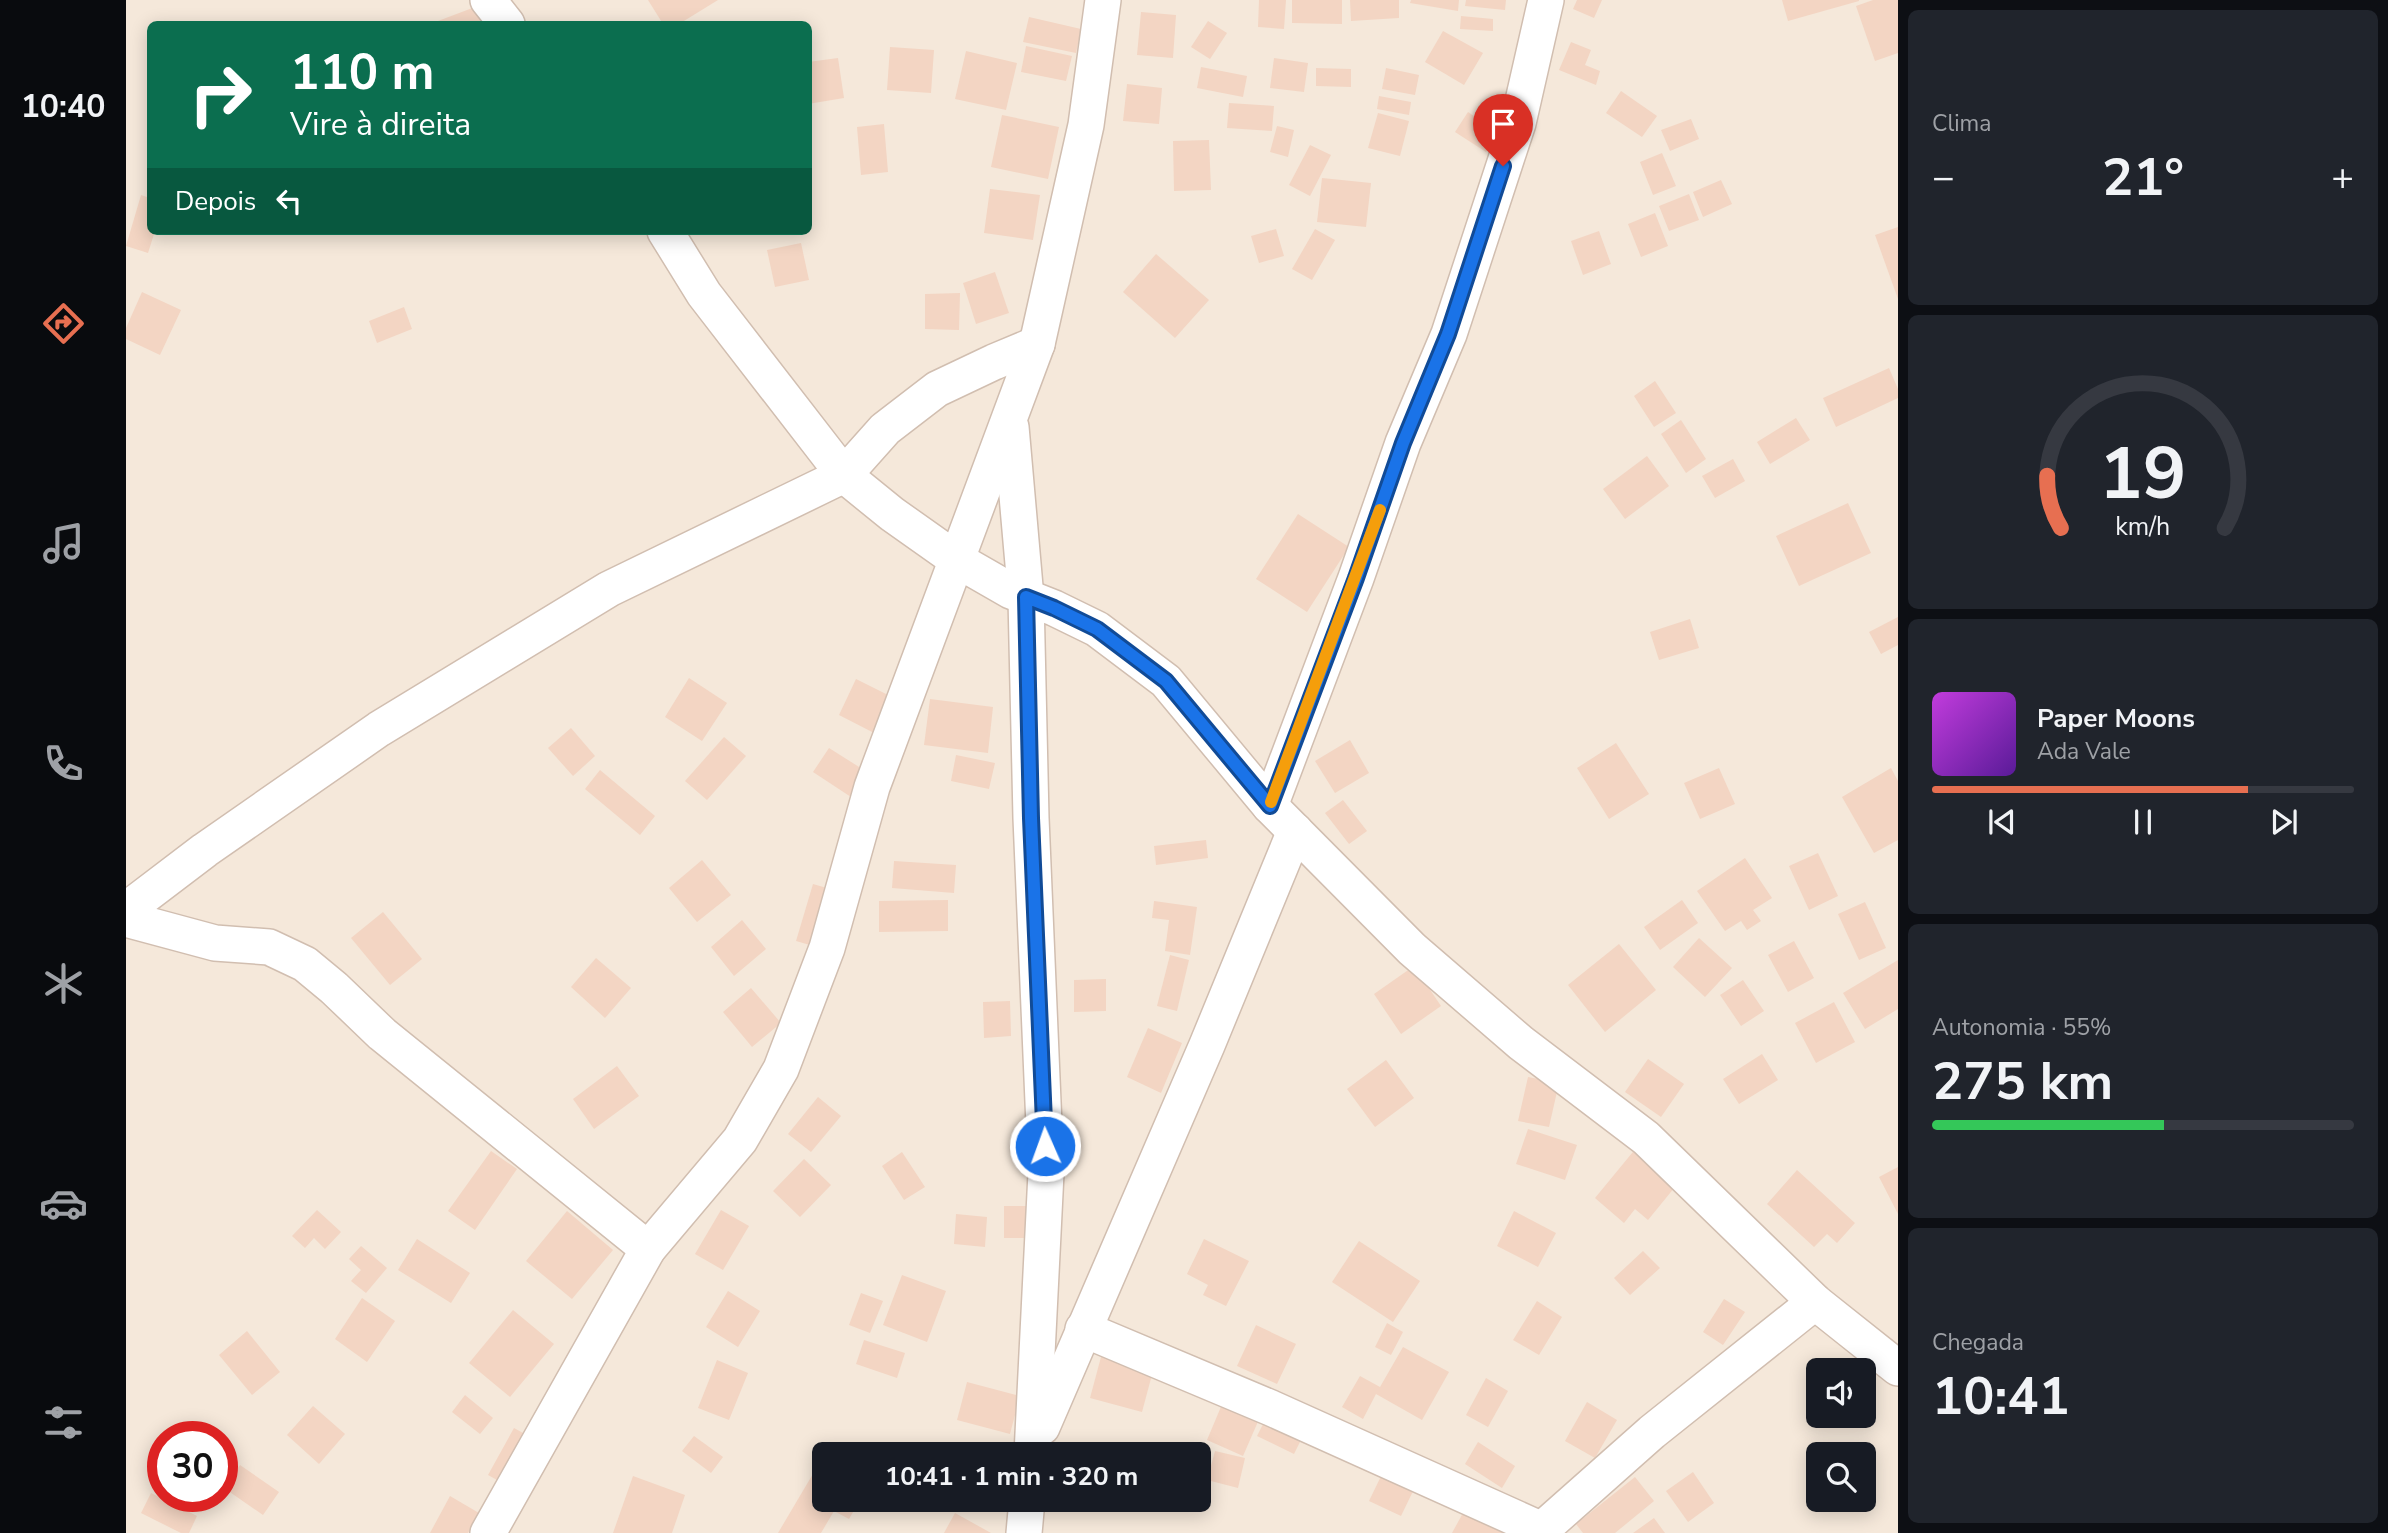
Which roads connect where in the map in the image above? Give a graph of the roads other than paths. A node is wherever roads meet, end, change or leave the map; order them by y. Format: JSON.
{"nodes":[{"id":1,"x":1103,"y":0,"type":"edge"},
{"id":2,"x":1546,"y":0,"type":"edge"},
{"id":3,"x":667,"y":235,"type":"edge"},
{"id":4,"x":1037,"y":344,"type":"junction"},
{"id":5,"x":1010,"y":419,"type":"junction"},
{"id":6,"x":844,"y":475,"type":"junction"},
{"id":7,"x":957,"y":560,"type":"junction"},
{"id":8,"x":1026,"y":597,"type":"junction"},
{"id":9,"x":1270,"y":806,"type":"junction"},
{"id":10,"x":1295,"y":831,"type":"junction"},
{"id":11,"x":126,"y":910,"type":"edge"},
{"id":12,"x":126,"y":919,"type":"edge"},
{"id":13,"x":648,"y":1249,"type":"junction"},
{"id":14,"x":1815,"y":1302,"type":"junction"},
{"id":15,"x":1083,"y":1329,"type":"junction"},
{"id":16,"x":1898,"y":1368,"type":"edge"},
{"id":17,"x":1033,"y":1442,"type":"edge"},
{"id":18,"x":1036,"y":1442,"type":"edge"},
{"id":19,"x":1026,"y":1512,"type":"edge"},
{"id":20,"x":1540,"y":1531,"type":"edge"},
{"id":21,"x":488,"y":1533,"type":"edge"},
{"id":22,"x":1024,"y":1533,"type":"edge"}],
"edges":[{"from":1,"to":4,"type":"street"},
{"from":2,"to":9,"type":"street"},
{"from":3,"to":6,"type":"street"},
{"from":4,"to":5,"type":"street"},
{"from":4,"to":6,"type":"street"},
{"from":5,"to":7,"type":"street"},
{"from":5,"to":8,"type":"street"},
{"from":6,"to":7,"type":"street"},
{"from":6,"to":11,"type":"street"},
{"from":7,"to":8,"type":"street"},
{"from":7,"to":13,"type":"street"},
{"from":8,"to":9,"type":"street"},
{"from":8,"to":17,"type":"street"},
{"from":9,"to":10,"type":"street"},
{"from":10,"to":14,"type":"street"},
{"from":10,"to":15,"type":"street"},
{"from":12,"to":13,"type":"street"},
{"from":13,"to":21,"type":"street"},
{"from":14,"to":16,"type":"street"},
{"from":14,"to":20,"type":"street"},
{"from":15,"to":18,"type":"street"},
{"from":15,"to":20,"type":"street"},
{"from":19,"to":22,"type":"street"}]}
